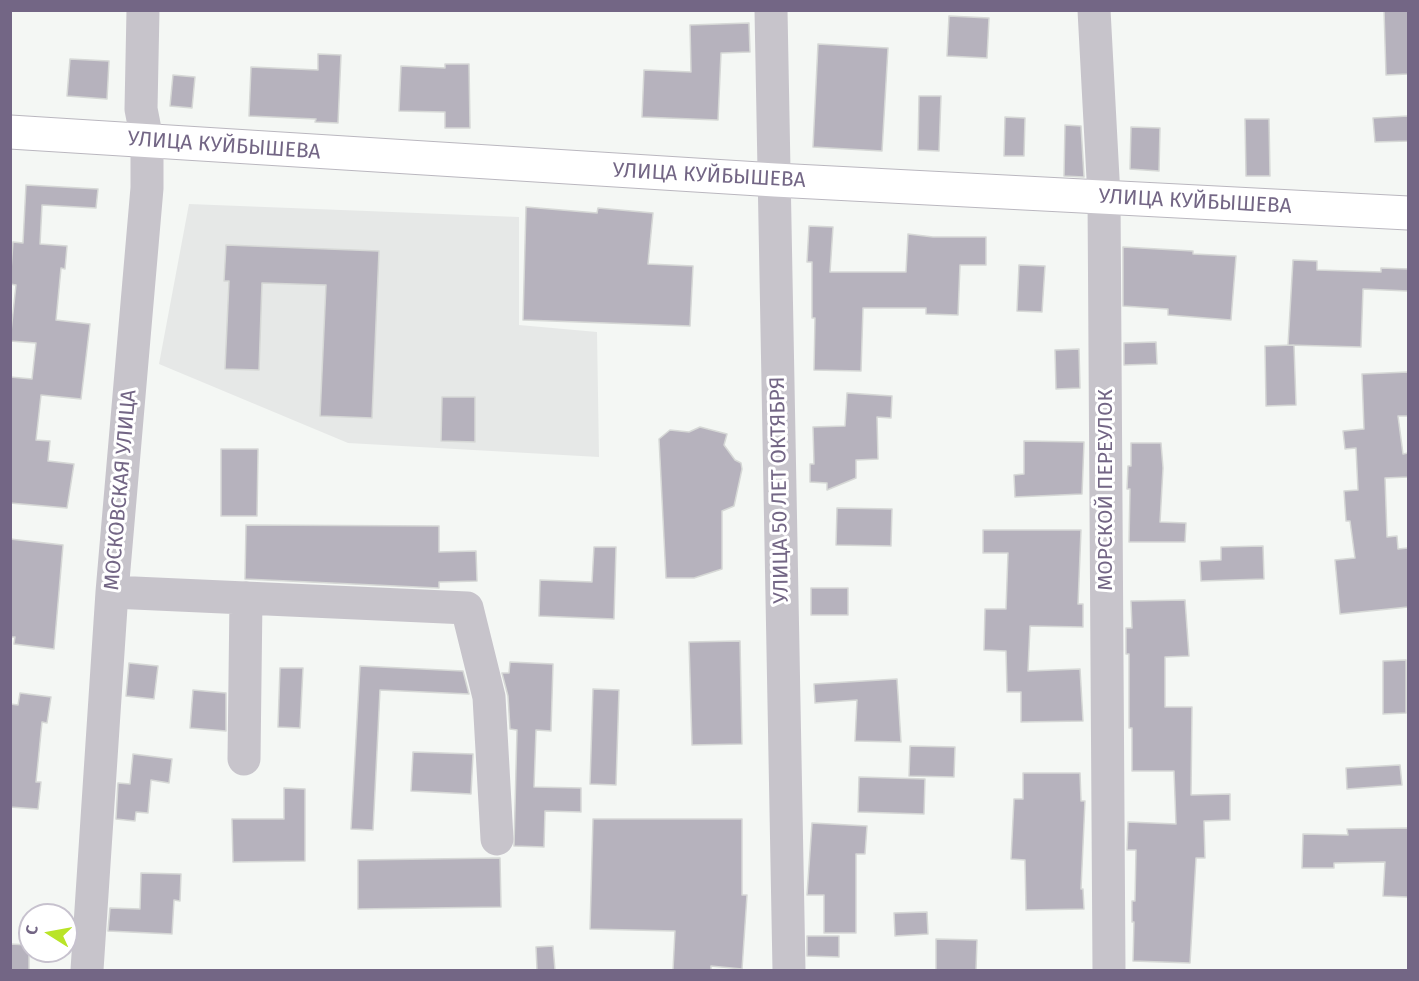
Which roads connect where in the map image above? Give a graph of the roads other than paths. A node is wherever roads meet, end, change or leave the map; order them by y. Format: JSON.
{"nodes":[{"id":1,"x":142,"y":10,"type":"edge"},
{"id":2,"x":771,"y":10,"type":"edge"},
{"id":3,"x":1094,"y":10,"type":"edge"},
{"id":4,"x":10,"y":132,"type":"edge"},
{"id":5,"x":147,"y":140,"type":"junction"},
{"id":6,"x":775,"y":180,"type":"junction"},
{"id":7,"x":1104,"y":197,"type":"junction"},
{"id":8,"x":1408,"y":213,"type":"edge"},
{"id":9,"x":112,"y":592,"type":"junction"},
{"id":10,"x":246,"y":598,"type":"junction"},
{"id":11,"x":244,"y":759,"type":"dead end"},
{"id":12,"x":497,"y":839,"type":"dead end"},
{"id":13,"x":87,"y":970,"type":"edge"},
{"id":14,"x":789,"y":970,"type":"edge"},
{"id":15,"x":1109,"y":970,"type":"edge"}],
"edges":[{"from":1,"to":5,"type":"street","name":"МОСКОВСКАЯ УЛИЦА"},
{"from":2,"to":6,"type":"street","name":"УЛИЦА 50 ЛЕТ ОКТЯБРЯ"},
{"from":3,"to":7,"type":"street","name":"МОРСКОЙ ПЕРЕУЛОК"},
{"from":4,"to":5,"type":"main road","name":"УЛИЦА КУЙБЫШЕВА"},
{"from":5,"to":6,"type":"main road","name":"УЛИЦА КУЙБЫШЕВА"},
{"from":5,"to":9,"type":"street","name":"МОСКОВСКАЯ УЛИЦА"},
{"from":6,"to":7,"type":"main road","name":"УЛИЦА КУЙБЫШЕВА"},
{"from":6,"to":14,"type":"street","name":"УЛИЦА 50 ЛЕТ ОКТЯБРЯ"},
{"from":7,"to":8,"type":"main road","name":"УЛИЦА КУЙБЫШЕВА"},
{"from":7,"to":15,"type":"street","name":"МОРСКОЙ ПЕРЕУЛОК"},
{"from":9,"to":10,"type":"street"},
{"from":9,"to":13,"type":"street","name":"МОСКОВСКАЯ УЛИЦА"},
{"from":10,"to":11,"type":"street"},
{"from":10,"to":12,"type":"street"}]}
